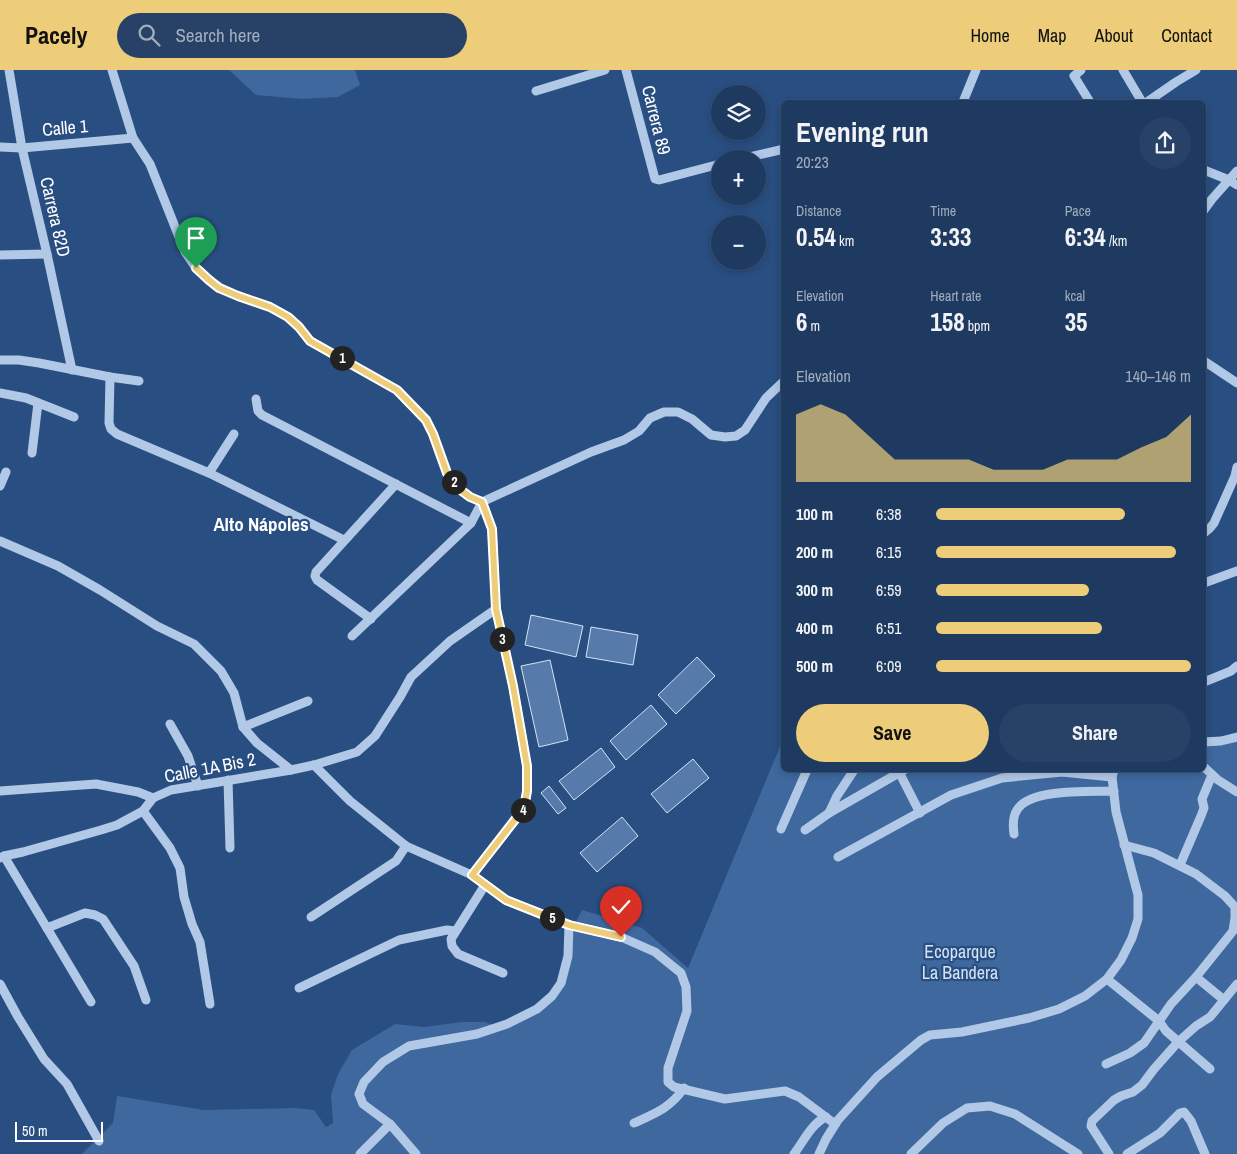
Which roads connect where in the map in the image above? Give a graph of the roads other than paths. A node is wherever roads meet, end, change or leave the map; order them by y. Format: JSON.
{"nodes":[{"id":1,"x":9,"y":70,"type":"edge"},
{"id":2,"x":112,"y":70,"type":"edge"},
{"id":3,"x":604,"y":70,"type":"edge"},
{"id":4,"x":626,"y":70,"type":"edge"},
{"id":5,"x":976,"y":70,"type":"edge"},
{"id":6,"x":1081,"y":70,"type":"edge"},
{"id":7,"x":1123,"y":70,"type":"edge"},
{"id":8,"x":1196,"y":70,"type":"edge"},
{"id":9,"x":1181,"y":74,"type":"edge"},
{"id":10,"x":536,"y":90,"type":"dead end"},
{"id":11,"x":964,"y":100,"type":"edge"},
{"id":12,"x":1089,"y":100,"type":"edge"},
{"id":13,"x":1141,"y":100,"type":"edge"},
{"id":14,"x":1149,"y":100,"type":"edge"},
{"id":15,"x":134,"y":138,"type":"junction"},
{"id":16,"x":0,"y":148,"type":"edge"},
{"id":17,"x":22,"y":148,"type":"junction"},
{"id":18,"x":781,"y":150,"type":"edge"},
{"id":19,"x":766,"y":153,"type":"edge"},
{"id":20,"x":711,"y":166,"type":"edge"},
{"id":21,"x":1206,"y":171,"type":"edge"},
{"id":22,"x":1237,"y":171,"type":"edge"},
{"id":23,"x":1229,"y":180,"type":"junction"},
{"id":24,"x":1237,"y":185,"type":"edge"},
{"id":25,"x":1206,"y":208,"type":"edge"},
{"id":26,"x":47,"y":254,"type":"junction"},
{"id":27,"x":0,"y":255,"type":"edge"},
{"id":28,"x":0,"y":360,"type":"edge"},
{"id":29,"x":1206,"y":362,"type":"edge"},
{"id":30,"x":72,"y":370,"type":"junction"},
{"id":31,"x":110,"y":377,"type":"junction"},
{"id":32,"x":139,"y":381,"type":"dead end"},
{"id":33,"x":1237,"y":383,"type":"edge"},
{"id":34,"x":781,"y":384,"type":"edge"},
{"id":35,"x":0,"y":393,"type":"edge"},
{"id":36,"x":256,"y":399,"type":"dead end"},
{"id":37,"x":38,"y":403,"type":"junction"},
{"id":38,"x":74,"y":417,"type":"dead end"},
{"id":39,"x":234,"y":434,"type":"dead end"},
{"id":40,"x":32,"y":453,"type":"dead end"},
{"id":41,"x":1237,"y":467,"type":"edge"},
{"id":42,"x":6,"y":472,"type":"dead end"},
{"id":43,"x":209,"y":473,"type":"junction"},
{"id":44,"x":396,"y":484,"type":"junction"},
{"id":45,"x":0,"y":486,"type":"edge"},
{"id":46,"x":482,"y":502,"type":"junction"},
{"id":47,"x":470,"y":523,"type":"junction"},
{"id":48,"x":1206,"y":532,"type":"edge"},
{"id":49,"x":344,"y":540,"type":"junction"},
{"id":50,"x":0,"y":542,"type":"edge"},
{"id":51,"x":1237,"y":572,"type":"edge"},
{"id":52,"x":1206,"y":582,"type":"edge"},
{"id":53,"x":496,"y":609,"type":"junction"},
{"id":54,"x":371,"y":619,"type":"junction"},
{"id":55,"x":352,"y":636,"type":"dead end"},
{"id":56,"x":1237,"y":666,"type":"edge"},
{"id":57,"x":1206,"y":681,"type":"edge"},
{"id":58,"x":308,"y":701,"type":"dead end"},
{"id":59,"x":170,"y":724,"type":"dead end"},
{"id":60,"x":243,"y":727,"type":"junction"},
{"id":61,"x":1237,"y":737,"type":"edge"},
{"id":62,"x":1206,"y":742,"type":"edge"},
{"id":63,"x":314,"y":765,"type":"junction"},
{"id":64,"x":1206,"y":769,"type":"edge"},
{"id":65,"x":291,"y":770,"type":"junction"},
{"id":66,"x":806,"y":772,"type":"edge"},
{"id":67,"x":853,"y":772,"type":"edge"},
{"id":68,"x":898,"y":772,"type":"edge"},
{"id":69,"x":900,"y":772,"type":"edge"},
{"id":70,"x":1113,"y":773,"type":"edge"},
{"id":71,"x":1212,"y":775,"type":"junction"},
{"id":72,"x":228,"y":780,"type":"junction"},
{"id":73,"x":198,"y":786,"type":"junction"},
{"id":74,"x":0,"y":791,"type":"edge"},
{"id":75,"x":1114,"y":791,"type":"junction"},
{"id":76,"x":1237,"y":792,"type":"edge"},
{"id":77,"x":153,"y":798,"type":"junction"},
{"id":78,"x":143,"y":811,"type":"junction"},
{"id":79,"x":829,"y":813,"type":"junction"},
{"id":80,"x":920,"y":813,"type":"junction"},
{"id":81,"x":782,"y":830,"type":"dead end"},
{"id":82,"x":805,"y":830,"type":"dead end"},
{"id":83,"x":1014,"y":834,"type":"dead end"},
{"id":84,"x":1124,"y":845,"type":"junction"},
{"id":85,"x":406,"y":846,"type":"junction"},
{"id":86,"x":230,"y":848,"type":"dead end"},
{"id":87,"x":2,"y":857,"type":"edge"},
{"id":88,"x":838,"y":857,"type":"dead end"},
{"id":89,"x":1180,"y":865,"type":"junction"},
{"id":90,"x":472,"y":875,"type":"junction"},
{"id":91,"x":485,"y":885,"type":"junction"},
{"id":92,"x":312,"y":917,"type":"dead end"},
{"id":93,"x":569,"y":925,"type":"junction"},
{"id":94,"x":48,"y":928,"type":"junction"},
{"id":95,"x":455,"y":931,"type":"junction"},
{"id":96,"x":503,"y":973,"type":"dead end"},
{"id":97,"x":1196,"y":977,"type":"junction"},
{"id":98,"x":1108,"y":979,"type":"junction"},
{"id":99,"x":0,"y":984,"type":"edge"},
{"id":100,"x":1237,"y":984,"type":"edge"},
{"id":101,"x":299,"y":988,"type":"dead end"},
{"id":102,"x":146,"y":1000,"type":"dead end"},
{"id":103,"x":1224,"y":1000,"type":"junction"},
{"id":104,"x":91,"y":1002,"type":"dead end"},
{"id":105,"x":210,"y":1004,"type":"dead end"},
{"id":106,"x":1160,"y":1021,"type":"junction"},
{"id":107,"x":1178,"y":1042,"type":"junction"},
{"id":108,"x":1106,"y":1064,"type":"dead end"},
{"id":109,"x":1210,"y":1069,"type":"dead end"},
{"id":110,"x":684,"y":1088,"type":"junction"},
{"id":111,"x":826,"y":1117,"type":"junction"},
{"id":112,"x":634,"y":1123,"type":"dead end"},
{"id":113,"x":390,"y":1124,"type":"junction"},
{"id":114,"x":835,"y":1124,"type":"junction"},
{"id":115,"x":99,"y":1141,"type":"dead end"},
{"id":116,"x":360,"y":1154,"type":"edge"},
{"id":117,"x":416,"y":1154,"type":"edge"},
{"id":118,"x":794,"y":1154,"type":"edge"},
{"id":119,"x":819,"y":1154,"type":"edge"},
{"id":120,"x":912,"y":1154,"type":"edge"},
{"id":121,"x":1078,"y":1154,"type":"edge"},
{"id":122,"x":1109,"y":1154,"type":"edge"},
{"id":123,"x":1127,"y":1154,"type":"edge"},
{"id":124,"x":1205,"y":1154,"type":"edge"}],
"edges":[{"from":1,"to":17,"type":"street","name":"Carrera 82D"},
{"from":2,"to":15,"type":"street"},
{"from":3,"to":10,"type":"street"},
{"from":4,"to":20,"type":"street","name":"Carrera 89"},
{"from":5,"to":11,"type":"street"},
{"from":6,"to":12,"type":"street"},
{"from":7,"to":13,"type":"street"},
{"from":8,"to":9,"type":"street"},
{"from":9,"to":14,"type":"street"},
{"from":15,"to":17,"type":"street","name":"Calle 1"},
{"from":15,"to":46,"type":"street"},
{"from":16,"to":17,"type":"street","name":"Calle 1"},
{"from":17,"to":26,"type":"street","name":"Carrera 82D"},
{"from":18,"to":19,"type":"street"},
{"from":21,"to":23,"type":"street"},
{"from":22,"to":23,"type":"street"},
{"from":23,"to":24,"type":"street"},
{"from":23,"to":25,"type":"street"},
{"from":26,"to":27,"type":"street"},
{"from":26,"to":30,"type":"street","name":"Carrera 82D"},
{"from":28,"to":30,"type":"street"},
{"from":29,"to":33,"type":"street"},
{"from":30,"to":31,"type":"street"},
{"from":31,"to":32,"type":"street"},
{"from":31,"to":43,"type":"street"},
{"from":34,"to":46,"type":"street"},
{"from":35,"to":37,"type":"street"},
{"from":36,"to":44,"type":"street"},
{"from":37,"to":38,"type":"street"},
{"from":37,"to":40,"type":"street"},
{"from":39,"to":43,"type":"street"},
{"from":41,"to":48,"type":"street"},
{"from":42,"to":45,"type":"street"},
{"from":43,"to":49,"type":"street"},
{"from":44,"to":47,"type":"street"},
{"from":44,"to":49,"type":"street"},
{"from":46,"to":47,"type":"street"},
{"from":46,"to":53,"type":"street"},
{"from":47,"to":54,"type":"street"},
{"from":49,"to":54,"type":"street"},
{"from":50,"to":60,"type":"street"},
{"from":51,"to":52,"type":"street"},
{"from":53,"to":63,"type":"street","name":"Calle 1A Bis 2"},
{"from":53,"to":90,"type":"street"},
{"from":54,"to":55,"type":"street"},
{"from":56,"to":57,"type":"street"},
{"from":58,"to":60,"type":"street","name":"Calle 1A Bis 2"},
{"from":59,"to":73,"type":"street"},
{"from":60,"to":65,"type":"street"},
{"from":61,"to":62,"type":"street"},
{"from":63,"to":65,"type":"street","name":"Calle 1A Bis 2"},
{"from":63,"to":85,"type":"street"},
{"from":64,"to":71,"type":"street"},
{"from":65,"to":72,"type":"street","name":"Calle 1A Bis 2"},
{"from":66,"to":81,"type":"street"},
{"from":67,"to":79,"type":"street"},
{"from":68,"to":79,"type":"street"},
{"from":69,"to":80,"type":"street"},
{"from":70,"to":75,"type":"street"},
{"from":70,"to":80,"type":"street"},
{"from":71,"to":76,"type":"street"},
{"from":71,"to":89,"type":"street"},
{"from":72,"to":73,"type":"street","name":"Calle 1A Bis 2"},
{"from":72,"to":86,"type":"street"},
{"from":73,"to":77,"type":"street","name":"Calle 1A Bis 2"},
{"from":74,"to":77,"type":"street"},
{"from":75,"to":83,"type":"street"},
{"from":75,"to":84,"type":"street"},
{"from":77,"to":78,"type":"street","name":"Calle 1A Bis 2"},
{"from":78,"to":87,"type":"street","name":"Calle 1A Bis 2"},
{"from":78,"to":105,"type":"street"},
{"from":79,"to":82,"type":"street"},
{"from":80,"to":88,"type":"street"},
{"from":84,"to":89,"type":"street"},
{"from":84,"to":98,"type":"street"},
{"from":85,"to":90,"type":"street"},
{"from":85,"to":92,"type":"street"},
{"from":87,"to":94,"type":"street"},
{"from":89,"to":97,"type":"street"},
{"from":90,"to":91,"type":"street"},
{"from":91,"to":93,"type":"street"},
{"from":91,"to":95,"type":"street"},
{"from":93,"to":110,"type":"street"},
{"from":93,"to":113,"type":"street"},
{"from":94,"to":102,"type":"street"},
{"from":94,"to":104,"type":"street"},
{"from":95,"to":96,"type":"street"},
{"from":95,"to":101,"type":"street"},
{"from":97,"to":103,"type":"street"},
{"from":97,"to":106,"type":"street"},
{"from":98,"to":106,"type":"street"},
{"from":98,"to":114,"type":"street"},
{"from":99,"to":115,"type":"street"},
{"from":100,"to":103,"type":"street"},
{"from":103,"to":107,"type":"street"},
{"from":106,"to":107,"type":"street"},
{"from":106,"to":108,"type":"street"},
{"from":107,"to":109,"type":"street"},
{"from":107,"to":122,"type":"street"},
{"from":110,"to":111,"type":"street"},
{"from":110,"to":112,"type":"street"},
{"from":111,"to":114,"type":"street"},
{"from":111,"to":118,"type":"street"},
{"from":113,"to":116,"type":"street"},
{"from":113,"to":117,"type":"street"},
{"from":114,"to":119,"type":"street"},
{"from":120,"to":121,"type":"street"},
{"from":123,"to":124,"type":"street"}]}
